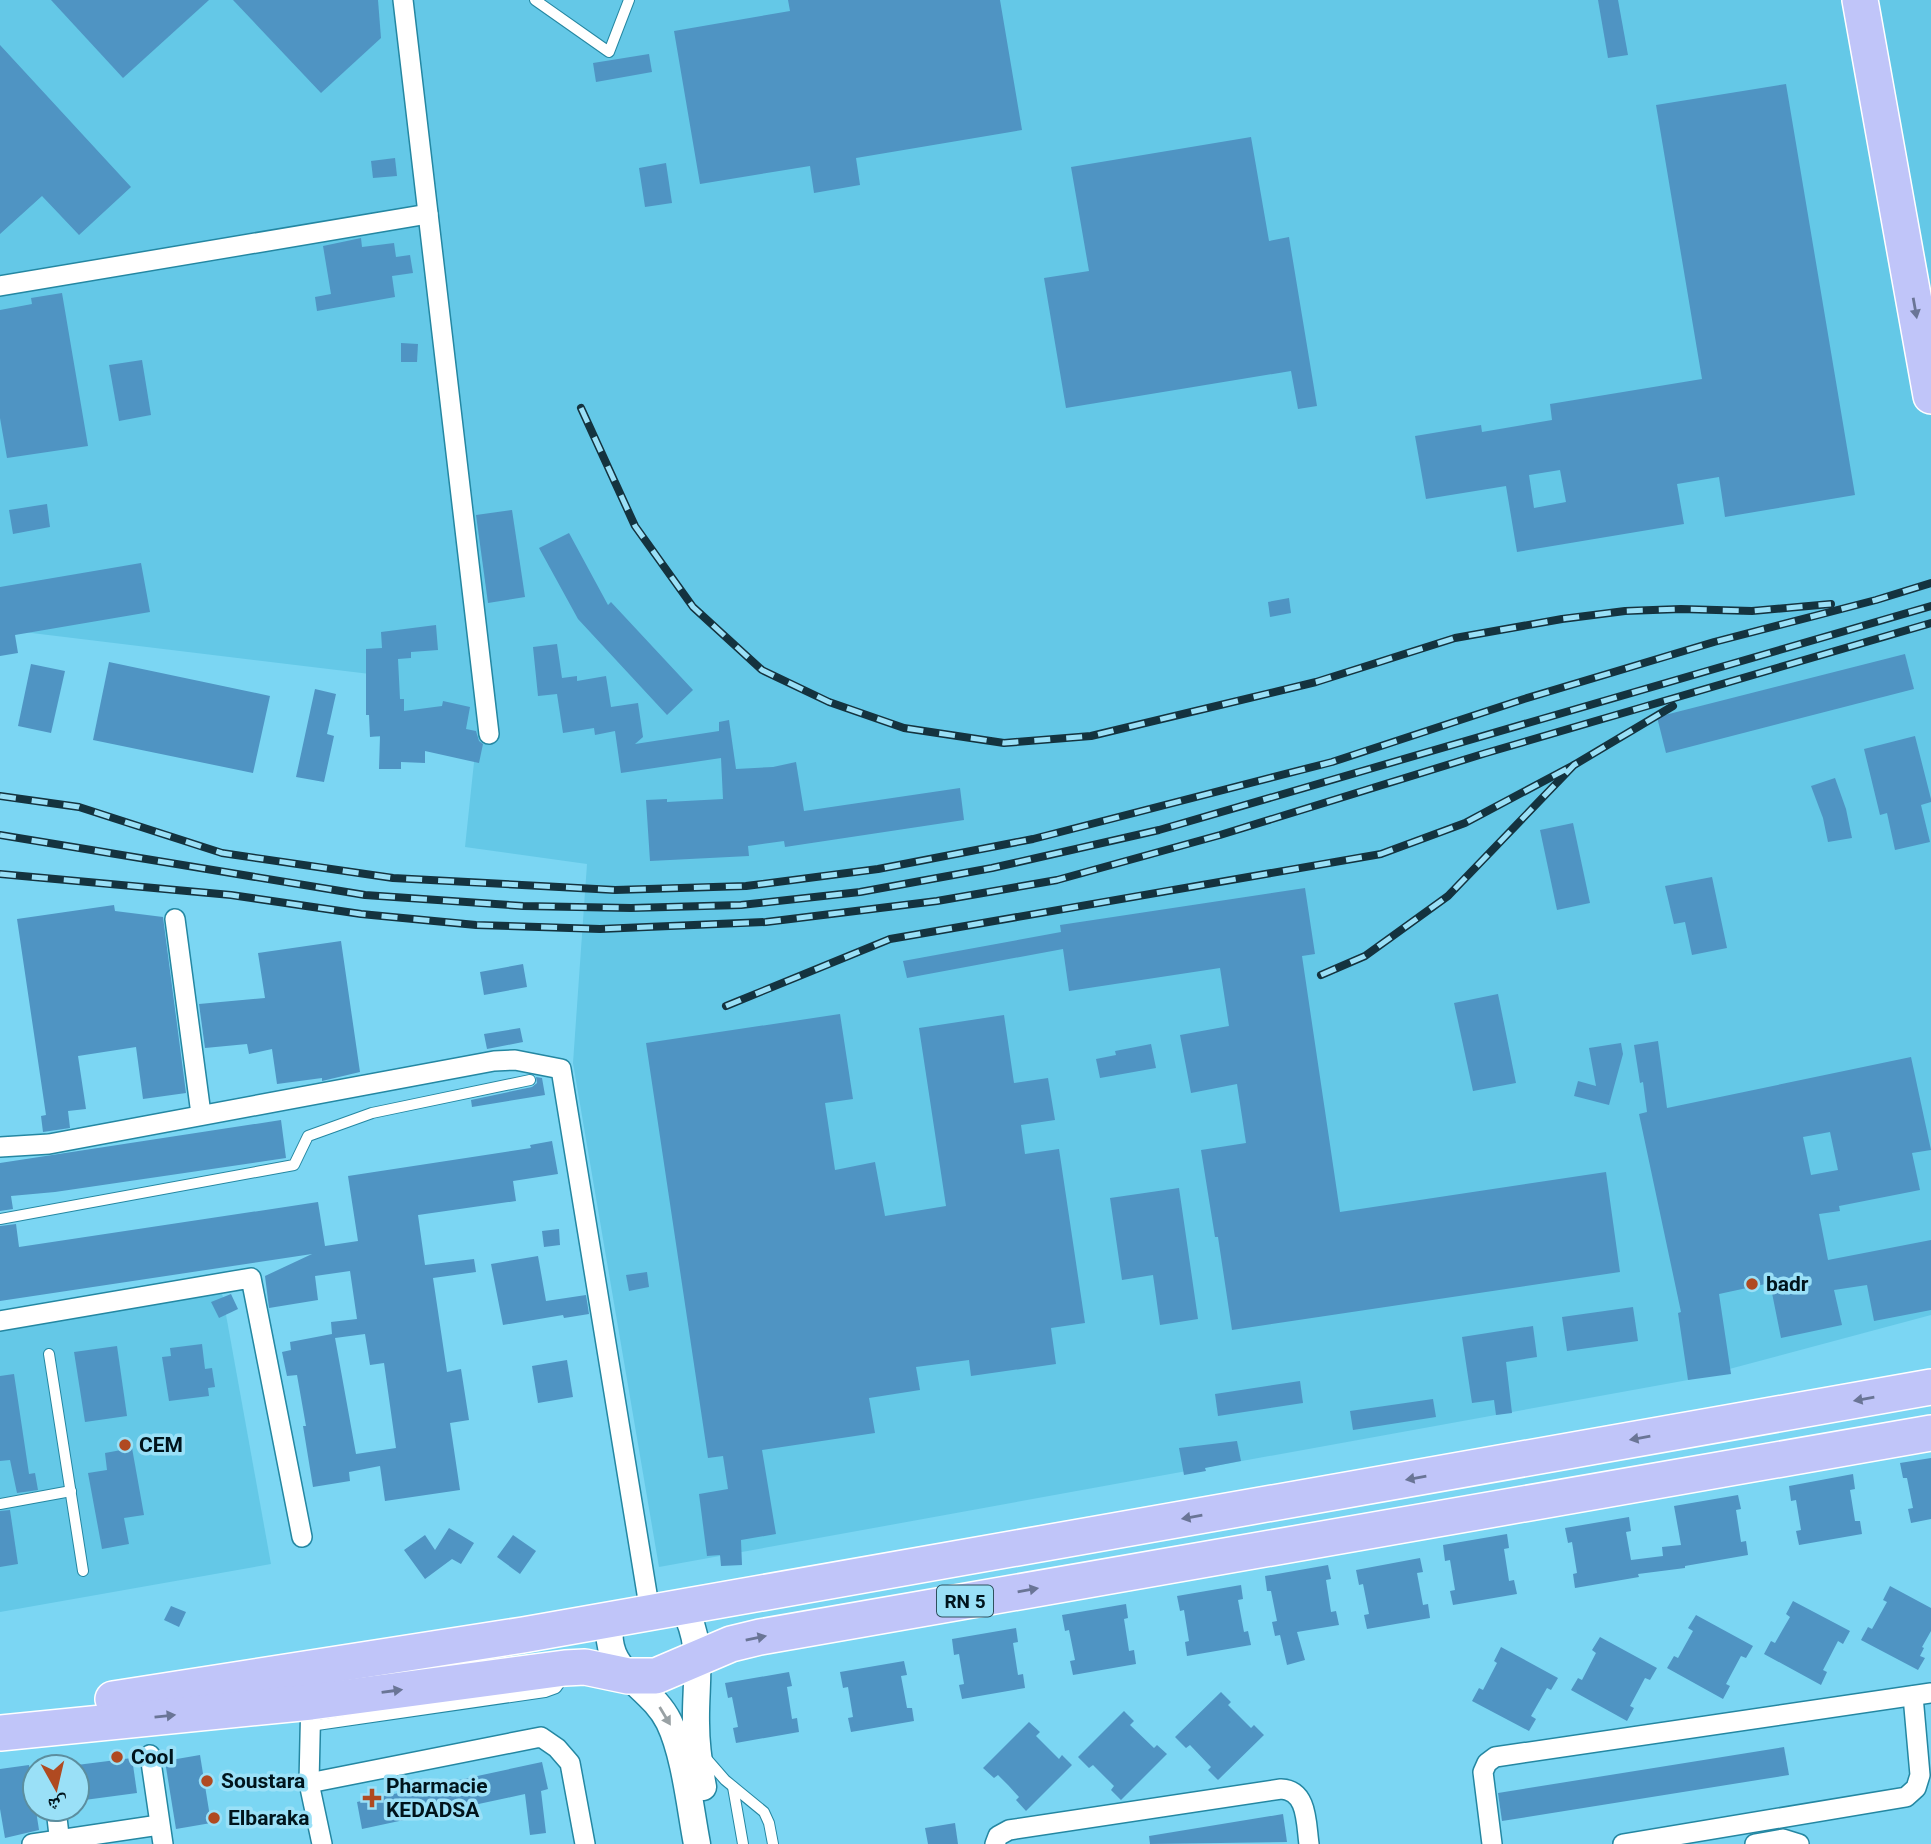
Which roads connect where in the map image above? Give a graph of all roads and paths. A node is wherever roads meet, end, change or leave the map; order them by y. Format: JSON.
{"nodes":[{"id":1,"x":402,"y":0,"type":"edge"},
{"id":2,"x":535,"y":0,"type":"edge"},
{"id":3,"x":629,"y":0,"type":"edge"},
{"id":4,"x":1860,"y":0,"type":"edge"},
{"id":5,"x":1879,"y":0,"type":"edge"},
{"id":6,"x":428,"y":214,"type":"junction"},
{"id":7,"x":1931,"y":280,"type":"edge"},
{"id":8,"x":0,"y":286,"type":"edge"},
{"id":9,"x":1931,"y":396,"type":"edge"},
{"id":10,"x":489,"y":734,"type":"dead end"},
{"id":11,"x":175,"y":919,"type":"dead end"},
{"id":12,"x":530,"y":1080,"type":"dead end"},
{"id":13,"x":201,"y":1114,"type":"junction"},
{"id":14,"x":0,"y":1147,"type":"edge"},
{"id":15,"x":0,"y":1219,"type":"edge"},
{"id":16,"x":0,"y":1321,"type":"edge"},
{"id":17,"x":49,"y":1354,"type":"dead end"},
{"id":18,"x":1931,"y":1387,"type":"edge"},
{"id":19,"x":1931,"y":1433,"type":"edge"},
{"id":20,"x":71,"y":1491,"type":"junction"},
{"id":21,"x":0,"y":1504,"type":"edge"},
{"id":22,"x":302,"y":1537,"type":"dead end"},
{"id":23,"x":83,"y":1571,"type":"dead end"},
{"id":24,"x":667,"y":1609,"type":"junction"},
{"id":25,"x":611,"y":1619,"type":"junction"},
{"id":26,"x":560,"y":1629,"type":"junction"},
{"id":27,"x":698,"y":1658,"type":"junction"},
{"id":28,"x":565,"y":1668,"type":"junction"},
{"id":29,"x":628,"y":1676,"type":"junction"},
{"id":30,"x":1922,"y":1695,"type":"edge"},
{"id":31,"x":311,"y":1699,"type":"junction"},
{"id":32,"x":0,"y":1716,"type":"edge"},
{"id":33,"x":0,"y":1733,"type":"edge"},
{"id":34,"x":697,"y":1747,"type":"junction"},
{"id":35,"x":150,"y":1755,"type":"dead end"},
{"id":36,"x":309,"y":1783,"type":"junction"},
{"id":37,"x":733,"y":1787,"type":"junction"},
{"id":38,"x":58,"y":1823,"type":"edge"},
{"id":39,"x":161,"y":1835,"type":"edge"},
{"id":40,"x":60,"y":1842,"type":"edge"},
{"id":41,"x":32,"y":1844,"type":"edge"},
{"id":42,"x":322,"y":1844,"type":"edge"},
{"id":43,"x":585,"y":1844,"type":"edge"},
{"id":44,"x":697,"y":1844,"type":"edge"},
{"id":45,"x":713,"y":1844,"type":"edge"},
{"id":46,"x":743,"y":1844,"type":"edge"},
{"id":47,"x":774,"y":1844,"type":"edge"},
{"id":48,"x":995,"y":1844,"type":"edge"},
{"id":49,"x":1309,"y":1844,"type":"edge"},
{"id":50,"x":1492,"y":1844,"type":"edge"},
{"id":51,"x":1623,"y":1844,"type":"edge"},
{"id":52,"x":1755,"y":1844,"type":"edge"},
{"id":53,"x":1799,"y":1844,"type":"edge"}],
"edges":[{"from":1,"to":6,"type":"street"},
{"from":2,"to":3,"type":"lane"},
{"from":4,"to":9,"type":"highway","one_way":true},
{"from":5,"to":7,"type":"highway"},
{"from":6,"to":8,"type":"street"},
{"from":6,"to":10,"type":"street"},
{"from":11,"to":13,"type":"street"},
{"from":12,"to":15,"type":"lane"},
{"from":13,"to":14,"type":"street"},
{"from":13,"to":24,"type":"street"},
{"from":16,"to":22,"type":"street"},
{"from":17,"to":20,"type":"lane"},
{"from":18,"to":24,"type":"highway","number":"RN 5","one_way":true},
{"from":27,"to":19,"type":"highway","number":"RN 5","one_way":true},
{"from":20,"to":21,"type":"lane"},
{"from":20,"to":23,"type":"lane"},
{"from":24,"to":25,"type":"highway","number":"RN 5"},
{"from":24,"to":27,"type":"street"},
{"from":25,"to":26,"type":"highway","number":"RN 5"},
{"from":25,"to":29,"type":"street"},
{"from":26,"to":28,"type":"highway"},
{"from":26,"to":31,"type":"highway","number":"RN 5"},
{"from":27,"to":29,"type":"highway","number":"RN 5"},
{"from":27,"to":34,"type":"street"},
{"from":28,"to":29,"type":"highway","number":"RN 5"},
{"from":28,"to":31,"type":"highway","number":"RN 5"},
{"from":29,"to":44,"type":"street","one_way":true},
{"from":30,"to":50,"type":"street"},
{"from":30,"to":51,"type":"street"},
{"from":31,"to":32,"type":"highway","number":"RN 5"},
{"from":33,"to":31,"type":"highway","number":"RN 5","one_way":true},
{"from":31,"to":36,"type":"street"},
{"from":34,"to":37,"type":"lane"},
{"from":34,"to":45,"type":"street"},
{"from":35,"to":39,"type":"street"},
{"from":36,"to":42,"type":"street"},
{"from":36,"to":43,"type":"street"},
{"from":37,"to":46,"type":"lane"},
{"from":37,"to":47,"type":"lane"},
{"from":38,"to":40,"type":"street"},
{"from":39,"to":40,"type":"street"},
{"from":40,"to":41,"type":"street"},
{"from":48,"to":49,"type":"street"},
{"from":52,"to":53,"type":"street"}]}
